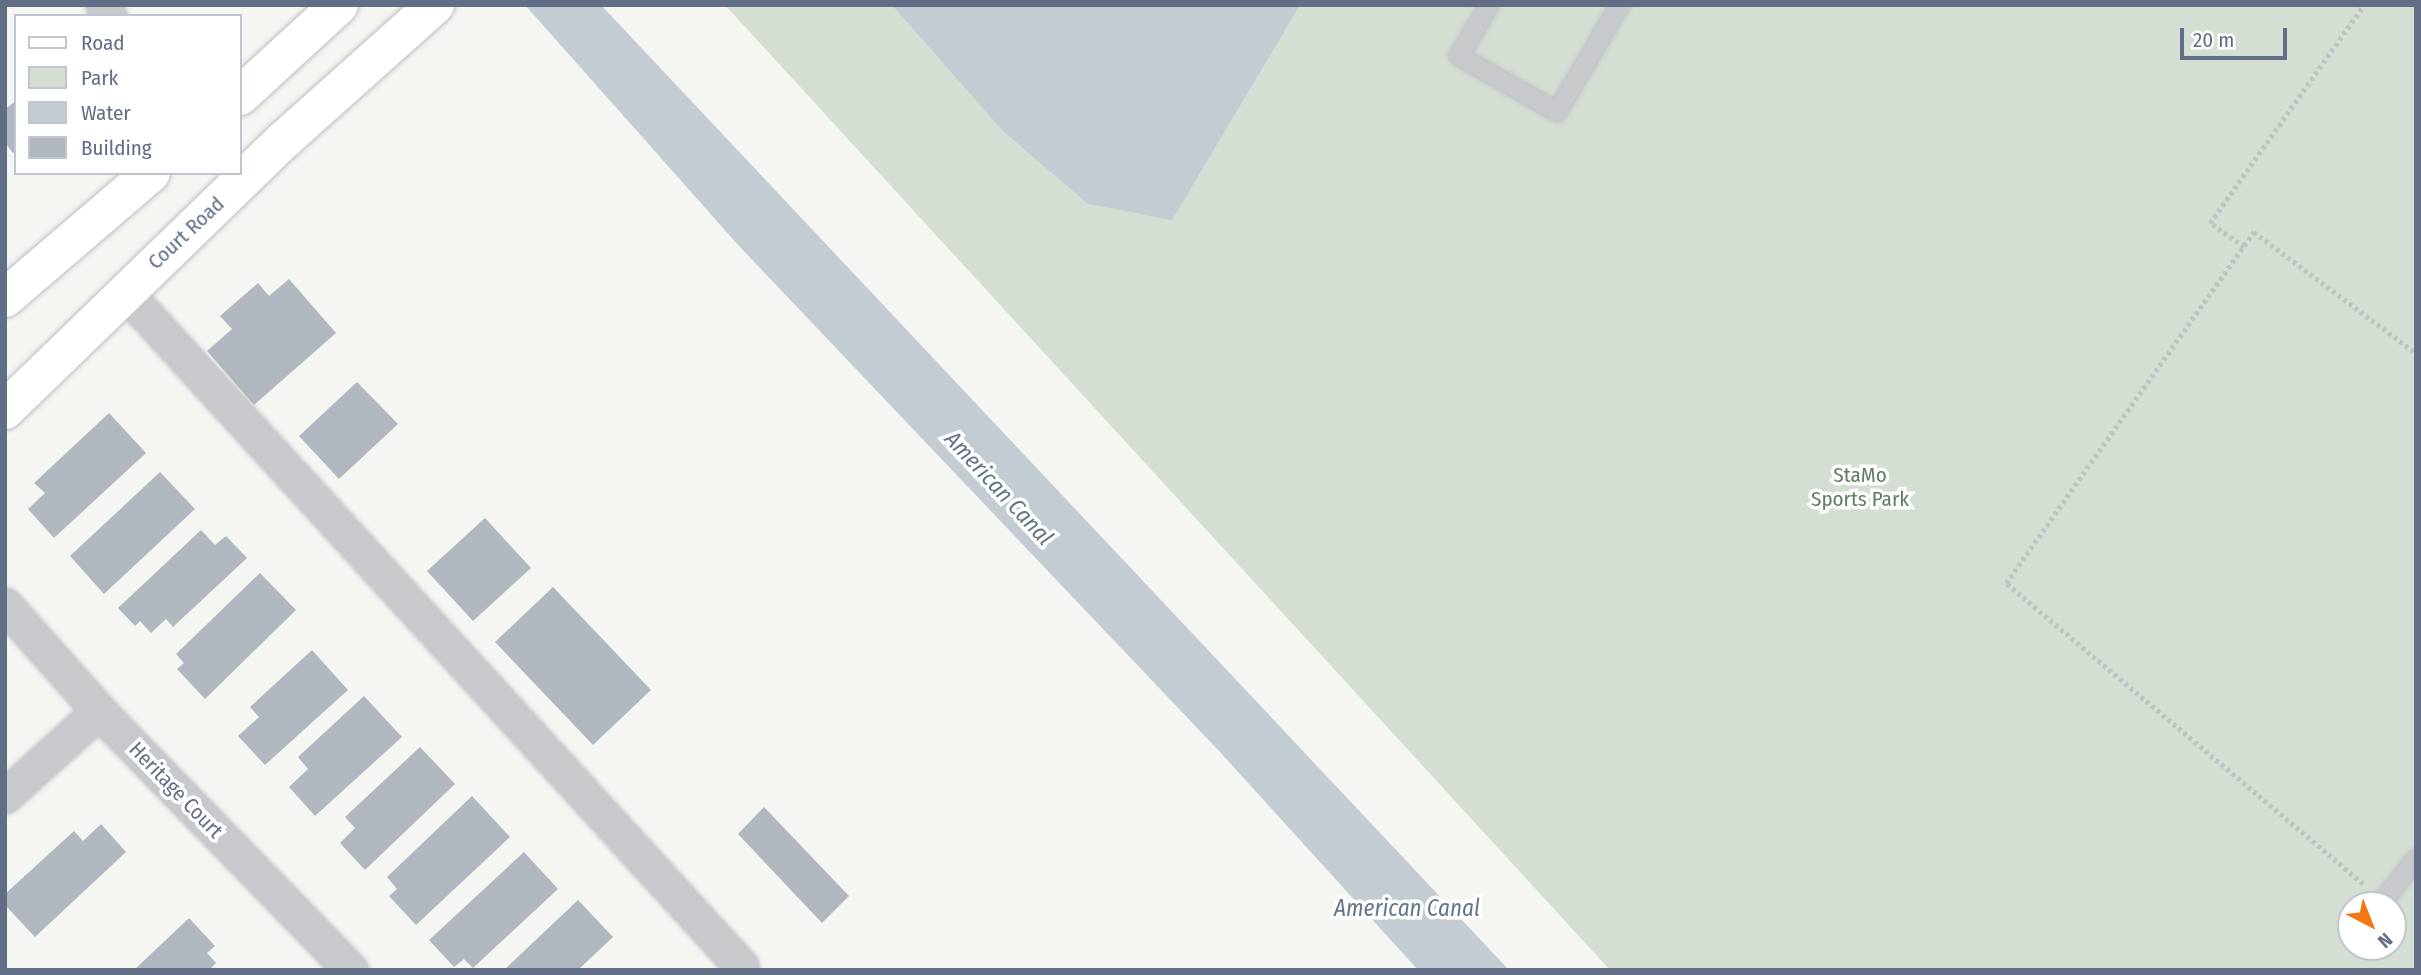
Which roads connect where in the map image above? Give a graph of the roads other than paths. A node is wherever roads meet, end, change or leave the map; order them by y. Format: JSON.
{"nodes":[{"id":1,"x":339,"y":5,"type":"edge"},
{"id":2,"x":435,"y":5,"type":"edge"},
{"id":3,"x":1489,"y":5,"type":"edge"},
{"id":4,"x":1620,"y":5,"type":"edge"},
{"id":5,"x":242,"y":94,"type":"edge"},
{"id":6,"x":149,"y":175,"type":"edge"},
{"id":7,"x":124,"y":291,"type":"junction"},
{"id":8,"x":5,"y":298,"type":"edge"},
{"id":9,"x":5,"y":410,"type":"edge"},
{"id":10,"x":5,"y":605,"type":"edge"},
{"id":11,"x":99,"y":711,"type":"junction"},
{"id":12,"x":5,"y":796,"type":"edge"},
{"id":13,"x":2416,"y":859,"type":"edge"},
{"id":14,"x":2391,"y":891,"type":"edge"},
{"id":15,"x":741,"y":965,"type":"dead end"},
{"id":16,"x":351,"y":970,"type":"edge"}],
"edges":[{"from":1,"to":5,"type":"main road"},
{"from":2,"to":7,"type":"main road","name":"Court Road"},
{"from":3,"to":4,"type":"lane"},
{"from":6,"to":8,"type":"main road"},
{"from":7,"to":9,"type":"main road","name":"Court Road"},
{"from":7,"to":15,"type":"street"},
{"from":10,"to":11,"type":"street","name":"Heritage Court"},
{"from":11,"to":12,"type":"street"},
{"from":11,"to":16,"type":"street","name":"Heritage Court"},
{"from":13,"to":14,"type":"lane"}]}
